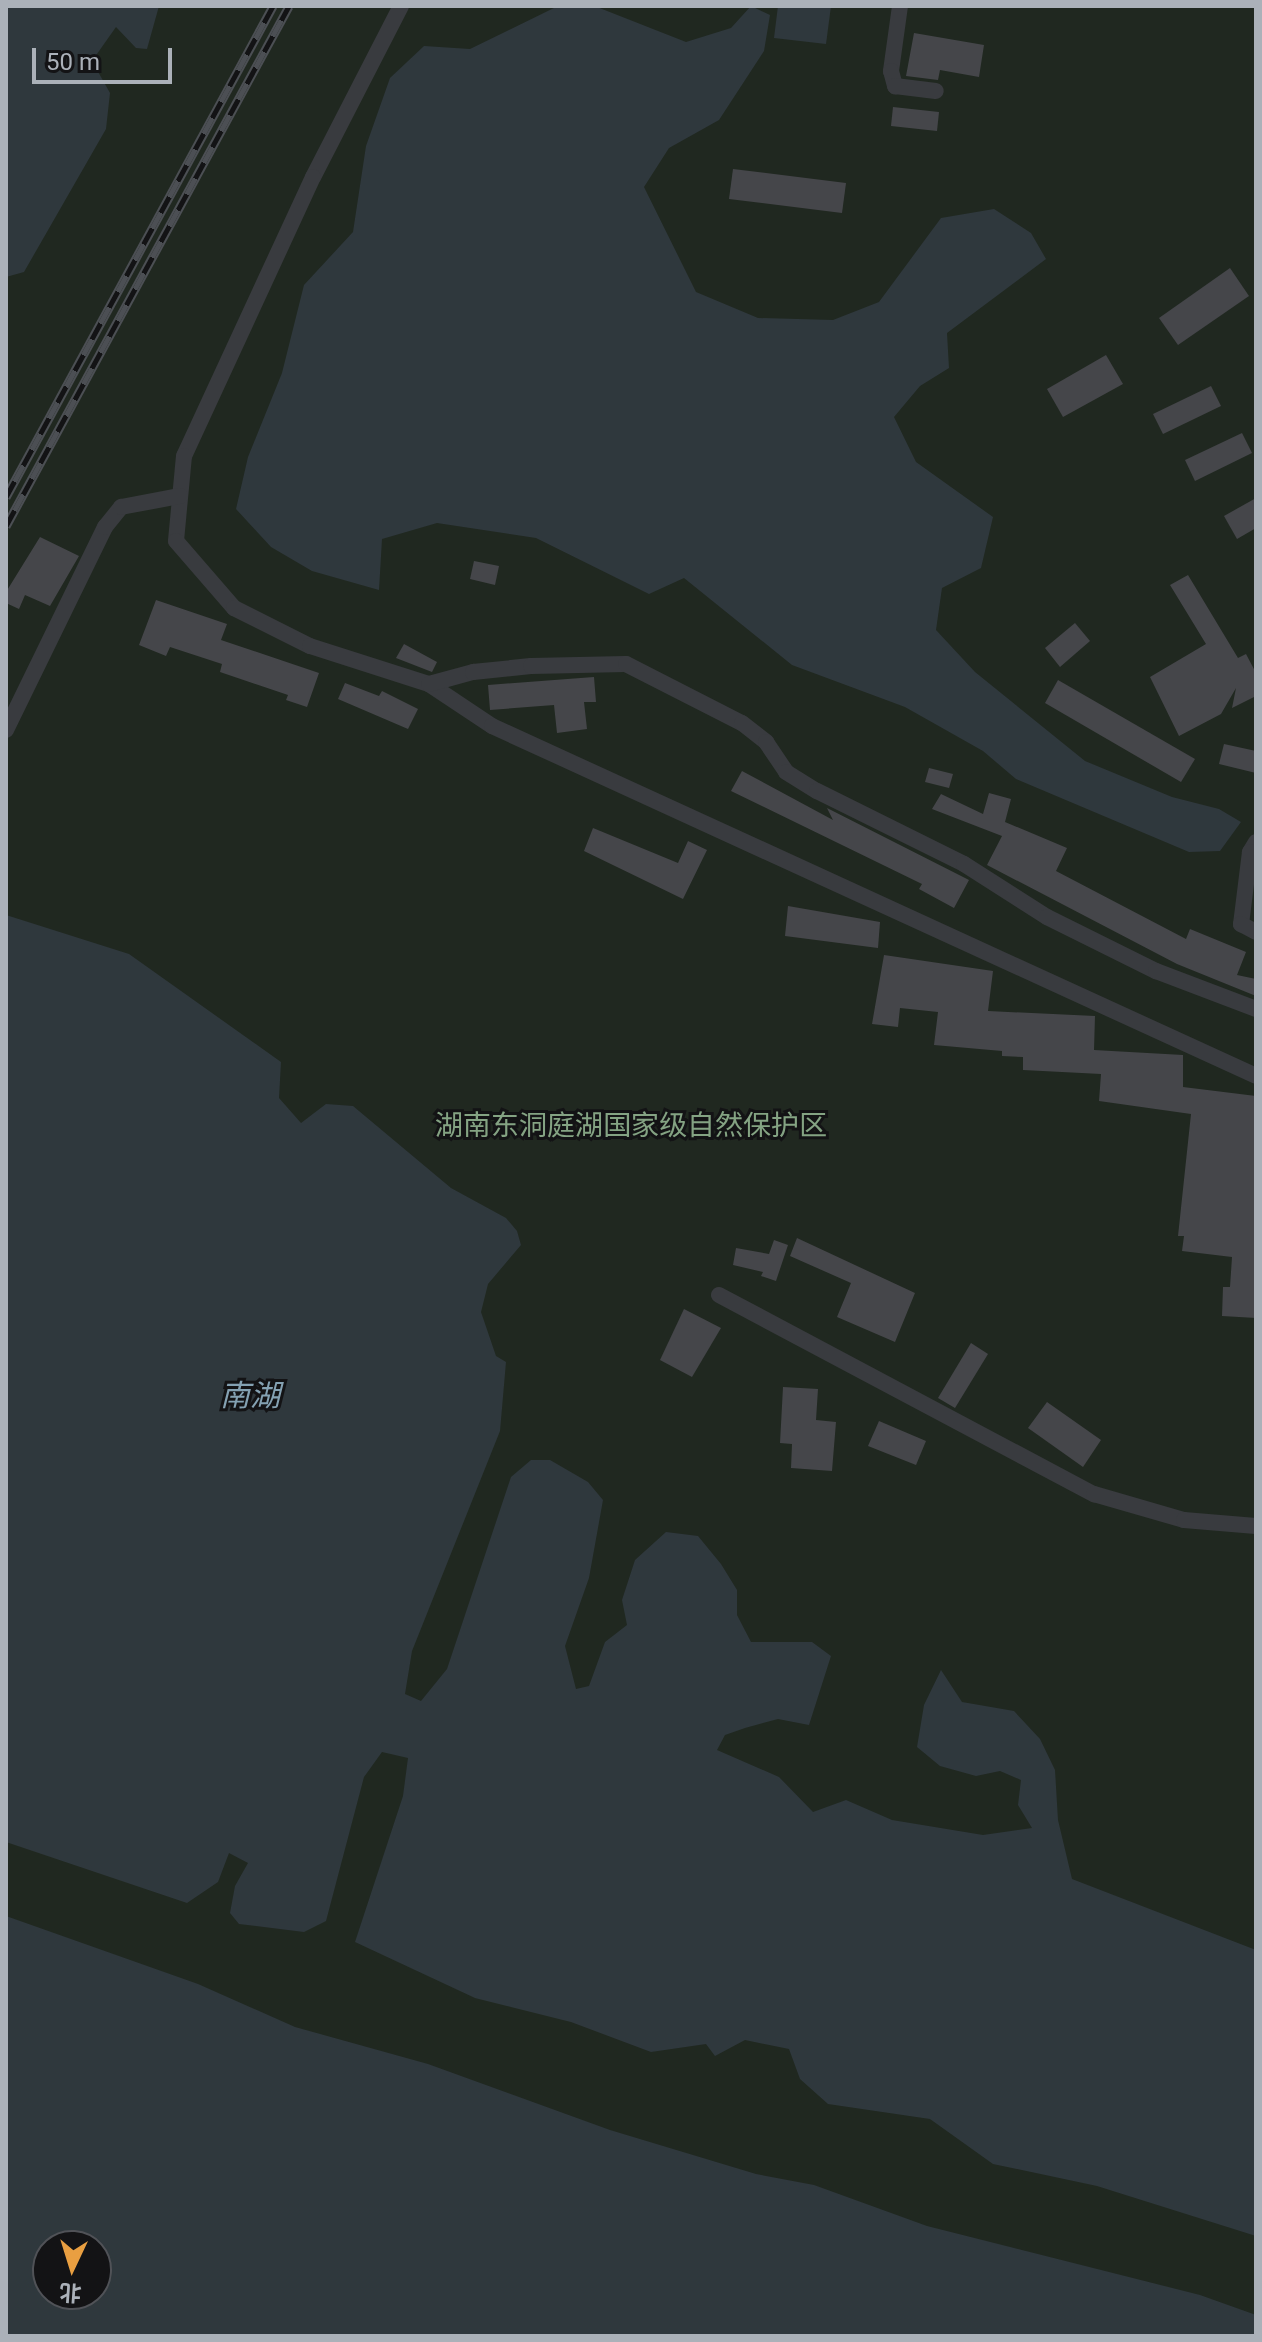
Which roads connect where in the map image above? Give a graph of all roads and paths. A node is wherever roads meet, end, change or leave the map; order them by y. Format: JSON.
{"nodes":[{"id":1,"x":401,"y":6,"type":"edge"},
{"id":2,"x":900,"y":6,"type":"edge"},
{"id":3,"x":936,"y":91,"type":"dead end"},
{"id":4,"x":180,"y":496,"type":"junction"},
{"id":5,"x":429,"y":684,"type":"junction"},
{"id":6,"x":6,"y":730,"type":"edge"},
{"id":7,"x":1256,"y":842,"type":"edge"},
{"id":8,"x":1256,"y":932,"type":"edge"},
{"id":9,"x":1256,"y":1009,"type":"edge"},
{"id":10,"x":1256,"y":1076,"type":"edge"},
{"id":11,"x":719,"y":1295,"type":"dead end"},
{"id":12,"x":1256,"y":1526,"type":"edge"}],
"edges":[{"from":1,"to":4,"type":"street"},
{"from":2,"to":3,"type":"street"},
{"from":4,"to":5,"type":"street"},
{"from":4,"to":6,"type":"street"},
{"from":5,"to":9,"type":"street"},
{"from":5,"to":10,"type":"street"},
{"from":7,"to":8,"type":"street"},
{"from":11,"to":12,"type":"street"}]}
